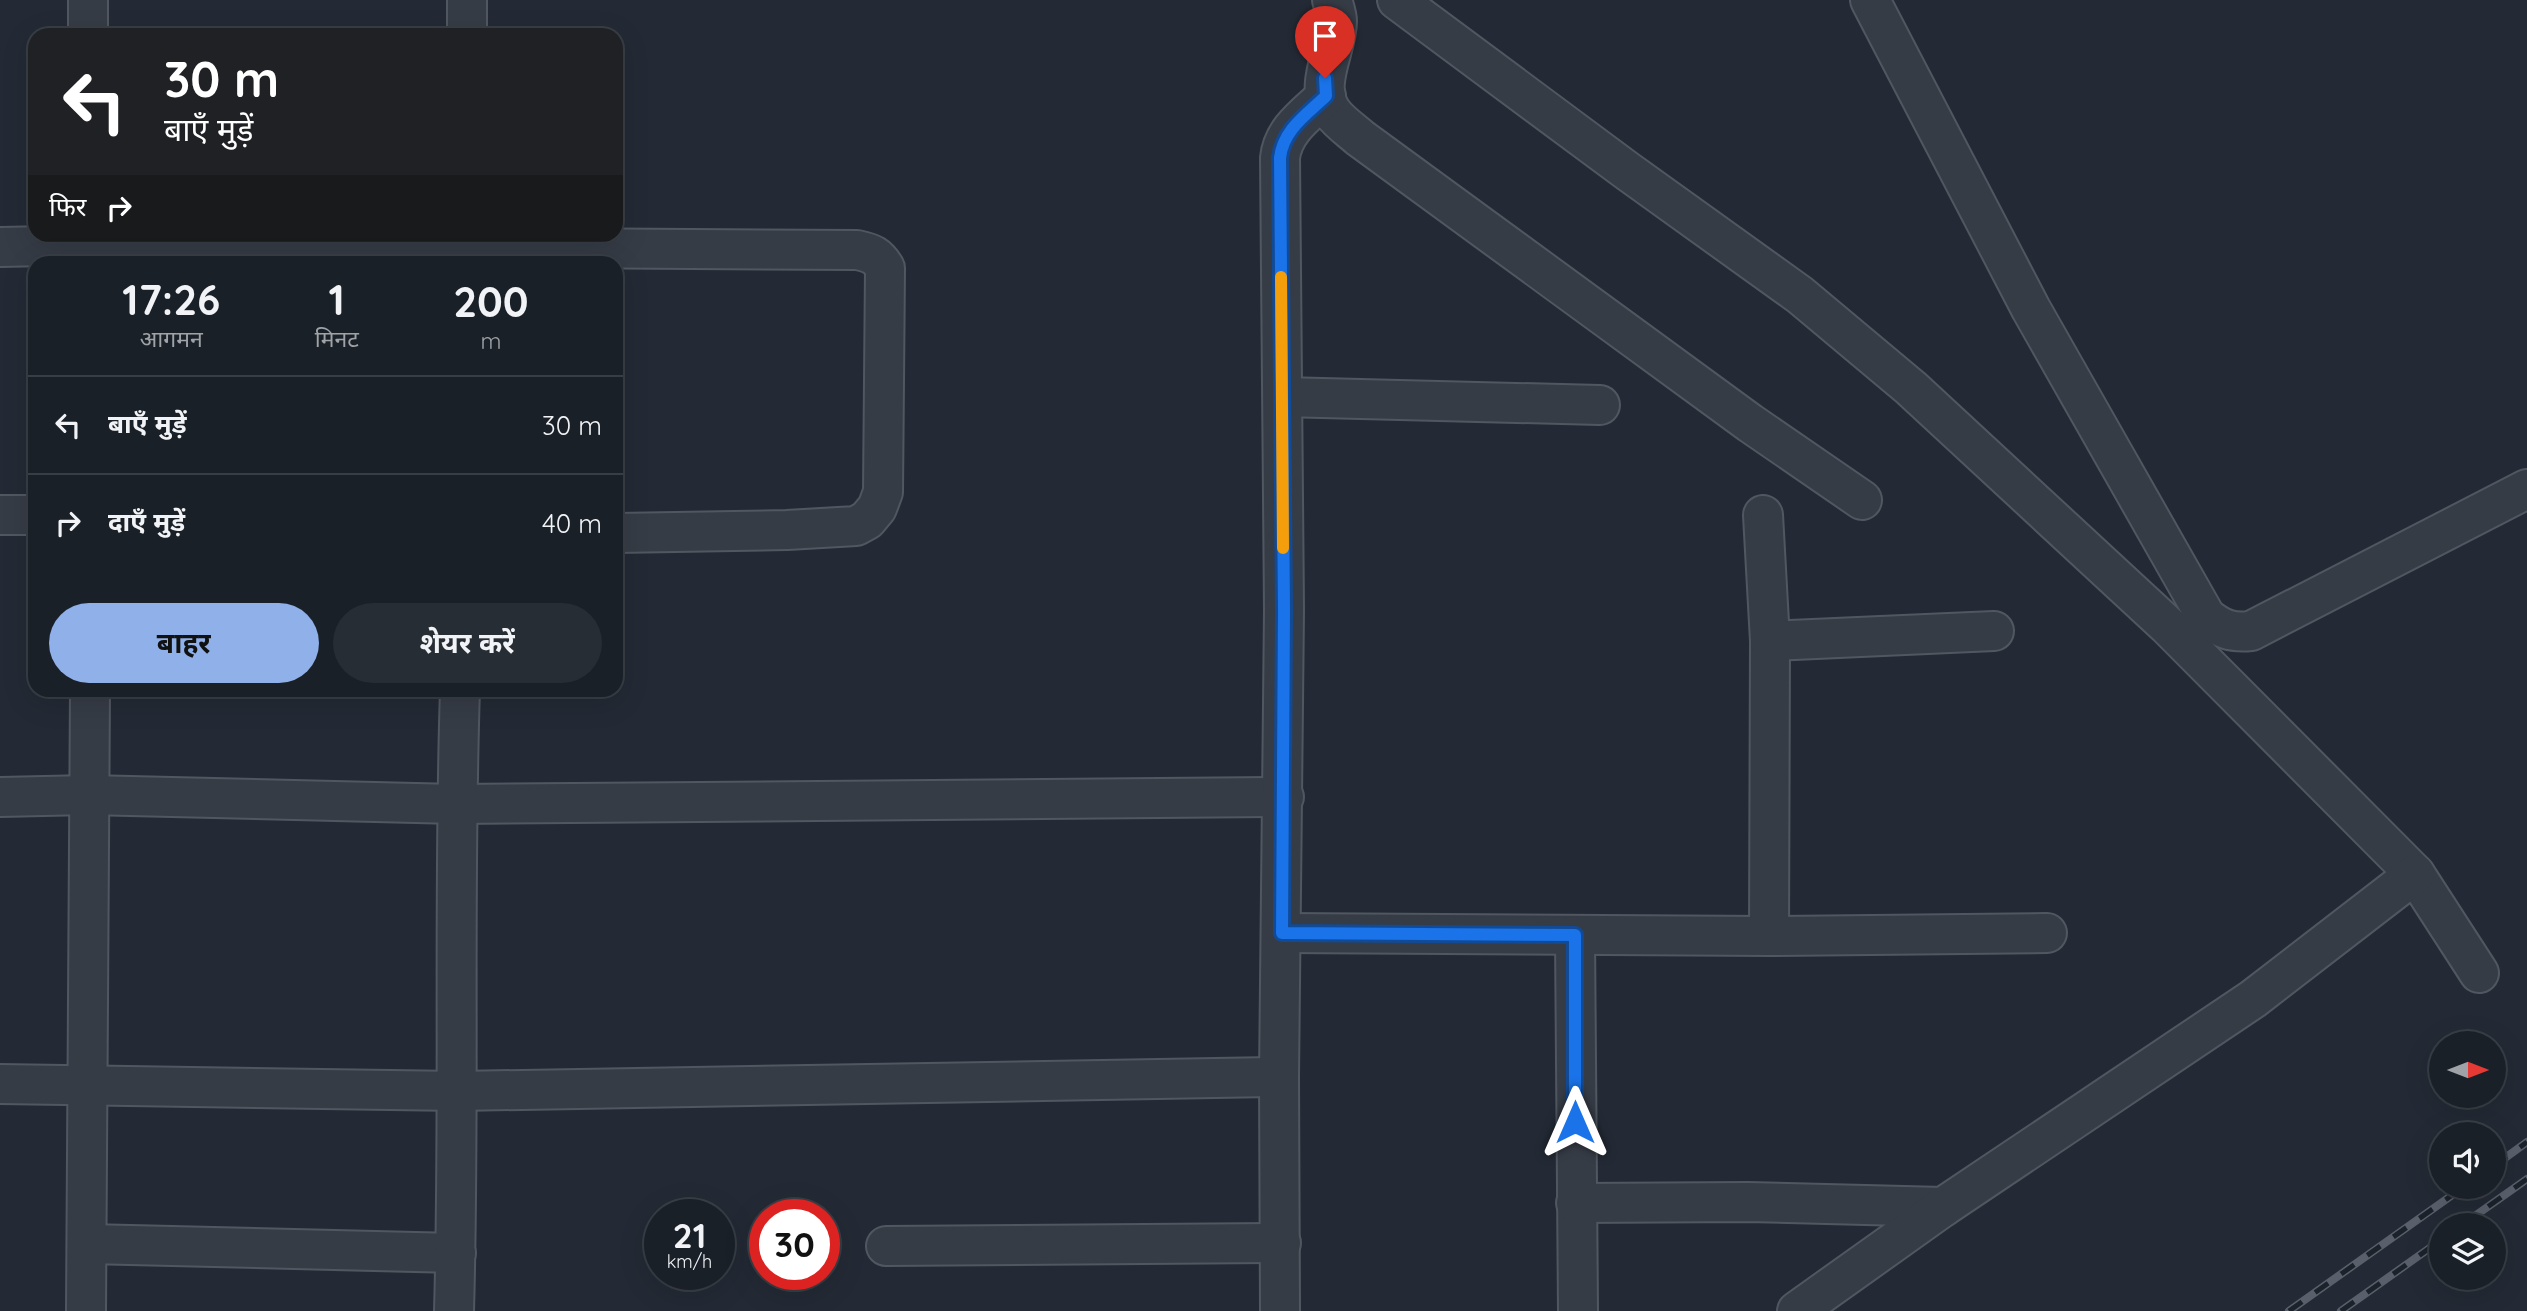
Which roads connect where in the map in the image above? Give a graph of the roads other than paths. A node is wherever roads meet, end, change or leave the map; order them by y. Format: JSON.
{"nodes":[{"id":1,"x":88,"y":0,"type":"edge"},
{"id":2,"x":467,"y":0,"type":"edge"},
{"id":3,"x":1332,"y":0,"type":"edge"},
{"id":4,"x":1397,"y":0,"type":"edge"},
{"id":5,"x":1870,"y":0,"type":"edge"},
{"id":6,"x":88,"y":28,"type":"edge"},
{"id":7,"x":467,"y":28,"type":"edge"},
{"id":8,"x":1326,"y":96,"type":"junction"},
{"id":9,"x":0,"y":247,"type":"edge"},
{"id":10,"x":93,"y":247,"type":"edge"},
{"id":11,"x":466,"y":248,"type":"edge"},
{"id":12,"x":1283,"y":397,"type":"junction"},
{"id":13,"x":1600,"y":405,"type":"dead end"},
{"id":14,"x":2527,"y":489,"type":"edge"},
{"id":15,"x":1862,"y":500,"type":"dead end"},
{"id":16,"x":0,"y":514,"type":"edge"},
{"id":17,"x":1763,"y":514,"type":"dead end"},
{"id":18,"x":28,"y":515,"type":"edge"},
{"id":19,"x":623,"y":533,"type":"edge"},
{"id":20,"x":1994,"y":631,"type":"dead end"},
{"id":21,"x":1770,"y":641,"type":"junction"},
{"id":22,"x":90,"y":697,"type":"edge"},
{"id":23,"x":460,"y":697,"type":"edge"},
{"id":24,"x":88,"y":795,"type":"junction"},
{"id":25,"x":0,"y":797,"type":"edge"},
{"id":26,"x":1284,"y":797,"type":"junction"},
{"id":27,"x":456,"y":804,"type":"junction"},
{"id":28,"x":2415,"y":874,"type":"junction"},
{"id":29,"x":1282,"y":933,"type":"junction"},
{"id":30,"x":2047,"y":933,"type":"dead end"},
{"id":31,"x":1575,"y":935,"type":"junction"},
{"id":32,"x":1769,"y":936,"type":"junction"},
{"id":33,"x":2479,"y":973,"type":"dead end"},
{"id":34,"x":1279,"y":1077,"type":"junction"},
{"id":35,"x":0,"y":1084,"type":"edge"},
{"id":36,"x":87,"y":1085,"type":"junction"},
{"id":37,"x":458,"y":1091,"type":"junction"},
{"id":38,"x":1576,"y":1203,"type":"junction"},
{"id":39,"x":1943,"y":1207,"type":"junction"},
{"id":40,"x":1281,"y":1242,"type":"junction"},
{"id":41,"x":88,"y":1244,"type":"junction"},
{"id":42,"x":886,"y":1246,"type":"dead end"},
{"id":43,"x":456,"y":1253,"type":"junction"},
{"id":44,"x":86,"y":1311,"type":"edge"},
{"id":45,"x":454,"y":1311,"type":"edge"},
{"id":46,"x":1280,"y":1311,"type":"edge"},
{"id":47,"x":1578,"y":1311,"type":"edge"},
{"id":48,"x":1797,"y":1311,"type":"edge"}],
"edges":[{"from":1,"to":6,"type":"street"},
{"from":2,"to":7,"type":"street"},
{"from":3,"to":8,"type":"street"},
{"from":4,"to":28,"type":"street"},
{"from":5,"to":14,"type":"street"},
{"from":8,"to":12,"type":"street"},
{"from":8,"to":15,"type":"street"},
{"from":9,"to":10,"type":"street"},
{"from":10,"to":11,"type":"street"},
{"from":11,"to":19,"type":"street"},
{"from":12,"to":13,"type":"street"},
{"from":12,"to":26,"type":"street"},
{"from":16,"to":18,"type":"street"},
{"from":17,"to":21,"type":"street"},
{"from":20,"to":21,"type":"street"},
{"from":21,"to":32,"type":"street"},
{"from":22,"to":24,"type":"street"},
{"from":23,"to":27,"type":"street"},
{"from":24,"to":25,"type":"street"},
{"from":24,"to":27,"type":"street"},
{"from":24,"to":36,"type":"street"},
{"from":26,"to":27,"type":"street"},
{"from":26,"to":29,"type":"street"},
{"from":27,"to":37,"type":"street"},
{"from":28,"to":33,"type":"street"},
{"from":28,"to":39,"type":"street"},
{"from":29,"to":31,"type":"street"},
{"from":29,"to":34,"type":"street"},
{"from":30,"to":32,"type":"street"},
{"from":31,"to":32,"type":"street"},
{"from":31,"to":38,"type":"street"},
{"from":34,"to":37,"type":"street"},
{"from":34,"to":40,"type":"street"},
{"from":35,"to":36,"type":"street"},
{"from":36,"to":37,"type":"street"},
{"from":36,"to":41,"type":"street"},
{"from":37,"to":43,"type":"street"},
{"from":38,"to":39,"type":"street"},
{"from":38,"to":47,"type":"street"},
{"from":39,"to":48,"type":"street"},
{"from":40,"to":42,"type":"street"},
{"from":40,"to":46,"type":"street"},
{"from":41,"to":43,"type":"street"},
{"from":41,"to":44,"type":"street"},
{"from":43,"to":45,"type":"street"}]}
